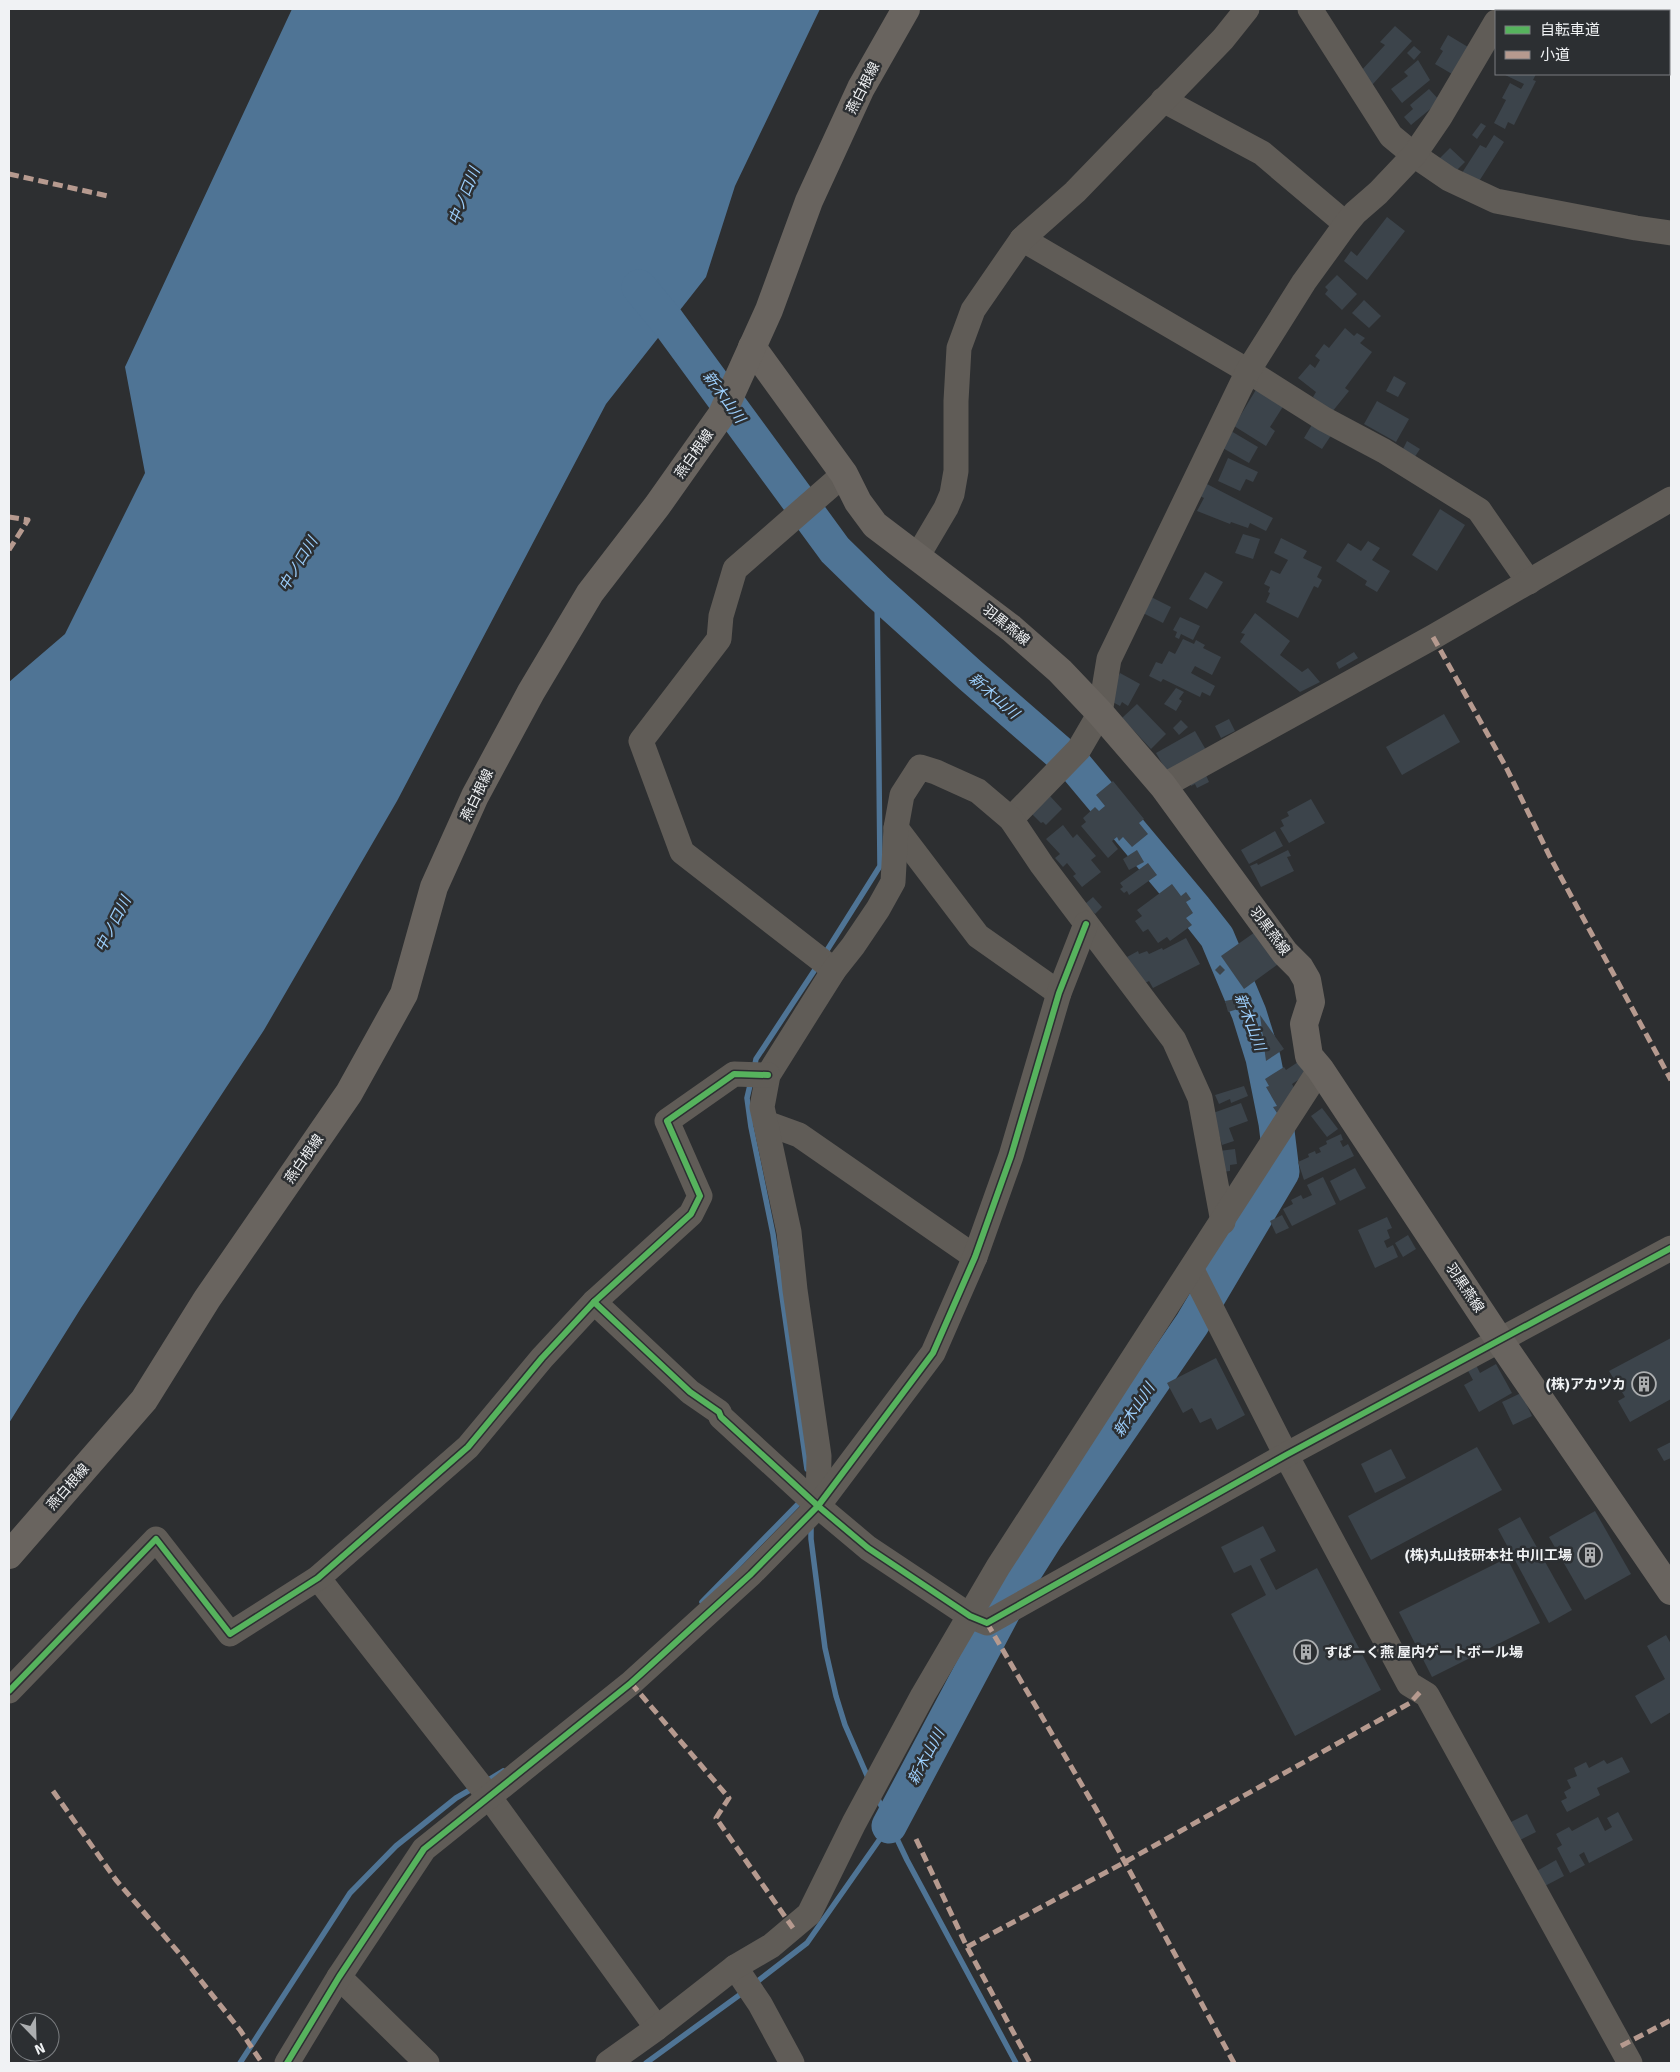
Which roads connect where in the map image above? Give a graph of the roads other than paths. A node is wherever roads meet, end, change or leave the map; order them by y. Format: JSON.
{"nodes":[{"id":1,"x":906,"y":9,"type":"edge"},
{"id":2,"x":1247,"y":9,"type":"edge"},
{"id":3,"x":1310,"y":9,"type":"edge"},
{"id":4,"x":1495,"y":24,"type":"edge"},
{"id":5,"x":1163,"y":100,"type":"junction"},
{"id":6,"x":1414,"y":155,"type":"junction"},
{"id":7,"x":1346,"y":224,"type":"junction"},
{"id":8,"x":1671,"y":232,"type":"edge"},
{"id":9,"x":1022,"y":239,"type":"junction"},
{"id":10,"x":752,"y":347,"type":"junction"},
{"id":11,"x":1248,"y":371,"type":"junction"},
{"id":12,"x":844,"y":474,"type":"junction"},
{"id":13,"x":1671,"y":499,"type":"edge"},
{"id":14,"x":917,"y":557,"type":"junction"},
{"id":15,"x":1530,"y":582,"type":"junction"},
{"id":16,"x":1100,"y":713,"type":"junction"},
{"id":17,"x":1163,"y":786,"type":"junction"},
{"id":18,"x":1012,"y":819,"type":"junction"},
{"id":19,"x":896,"y":828,"type":"junction"},
{"id":20,"x":1086,"y":924,"type":"junction"},
{"id":21,"x":834,"y":970,"type":"junction"},
{"id":22,"x":1059,"y":993,"type":"junction"},
{"id":23,"x":1320,"y":1069,"type":"junction"},
{"id":24,"x":768,"y":1075,"type":"junction"},
{"id":25,"x":766,"y":1123,"type":"junction"},
{"id":26,"x":1222,"y":1222,"type":"junction"},
{"id":27,"x":1671,"y":1248,"type":"edge"},
{"id":28,"x":974,"y":1257,"type":"junction"},
{"id":29,"x":1192,"y":1270,"type":"junction"},
{"id":30,"x":594,"y":1302,"type":"junction"},
{"id":31,"x":1500,"y":1341,"type":"junction"},
{"id":32,"x":1286,"y":1455,"type":"junction"},
{"id":33,"x":818,"y":1506,"type":"junction"},
{"id":34,"x":9,"y":1555,"type":"edge"},
{"id":35,"x":318,"y":1578,"type":"junction"},
{"id":36,"x":1671,"y":1591,"type":"edge"},
{"id":37,"x":970,"y":1616,"type":"junction"},
{"id":38,"x":9,"y":1691,"type":"edge"},
{"id":39,"x":490,"y":1798,"type":"junction"},
{"id":40,"x":735,"y":1968,"type":"junction"},
{"id":41,"x":339,"y":1977,"type":"junction"},
{"id":42,"x":657,"y":2028,"type":"junction"},
{"id":43,"x":287,"y":2063,"type":"edge"},
{"id":44,"x":427,"y":2063,"type":"edge"},
{"id":45,"x":608,"y":2063,"type":"edge"},
{"id":46,"x":792,"y":2063,"type":"edge"},
{"id":47,"x":1630,"y":2063,"type":"edge"}],
"edges":[{"from":1,"to":10,"type":"main road","name":"燕白根線"},
{"from":2,"to":5,"type":"street"},
{"from":3,"to":6,"type":"street"},
{"from":4,"to":6,"type":"street"},
{"from":5,"to":7,"type":"street"},
{"from":5,"to":9,"type":"street"},
{"from":6,"to":7,"type":"street"},
{"from":6,"to":8,"type":"street"},
{"from":7,"to":11,"type":"street"},
{"from":9,"to":11,"type":"street"},
{"from":9,"to":14,"type":"street"},
{"from":10,"to":12,"type":"main road","name":"羽黒燕線"},
{"from":10,"to":34,"type":"main road","name":"燕白根線"},
{"from":11,"to":15,"type":"street"},
{"from":11,"to":16,"type":"street"},
{"from":12,"to":14,"type":"main road","name":"羽黒燕線"},
{"from":12,"to":21,"type":"street"},
{"from":13,"to":15,"type":"street"},
{"from":14,"to":16,"type":"main road","name":"羽黒燕線"},
{"from":15,"to":17,"type":"street"},
{"from":16,"to":17,"type":"main road","name":"羽黒燕線"},
{"from":16,"to":18,"type":"street"},
{"from":17,"to":23,"type":"main road","name":"羽黒燕線"},
{"from":18,"to":19,"type":"street"},
{"from":18,"to":20,"type":"street"},
{"from":19,"to":21,"type":"street"},
{"from":19,"to":22,"type":"street"},
{"from":20,"to":22,"type":"street"},
{"from":20,"to":26,"type":"street"},
{"from":21,"to":24,"type":"street"},
{"from":22,"to":28,"type":"street"},
{"from":23,"to":26,"type":"street"},
{"from":23,"to":31,"type":"main road","name":"羽黒燕線"},
{"from":24,"to":25,"type":"street"},
{"from":24,"to":30,"type":"street"},
{"from":25,"to":28,"type":"street"},
{"from":25,"to":33,"type":"street"},
{"from":26,"to":29,"type":"street"},
{"from":27,"to":31,"type":"street"},
{"from":28,"to":33,"type":"street"},
{"from":29,"to":32,"type":"street"},
{"from":29,"to":37,"type":"street"},
{"from":30,"to":33,"type":"street"},
{"from":30,"to":35,"type":"street"},
{"from":31,"to":32,"type":"street"},
{"from":31,"to":36,"type":"main road","name":"羽黒燕線"},
{"from":32,"to":37,"type":"street"},
{"from":32,"to":47,"type":"street"},
{"from":33,"to":37,"type":"street"},
{"from":33,"to":39,"type":"street"},
{"from":35,"to":38,"type":"street"},
{"from":35,"to":39,"type":"street"},
{"from":37,"to":40,"type":"street"},
{"from":39,"to":41,"type":"street"},
{"from":39,"to":42,"type":"street"},
{"from":40,"to":42,"type":"street"},
{"from":40,"to":46,"type":"street"},
{"from":41,"to":43,"type":"street"},
{"from":41,"to":44,"type":"street"},
{"from":42,"to":45,"type":"street"}]}
